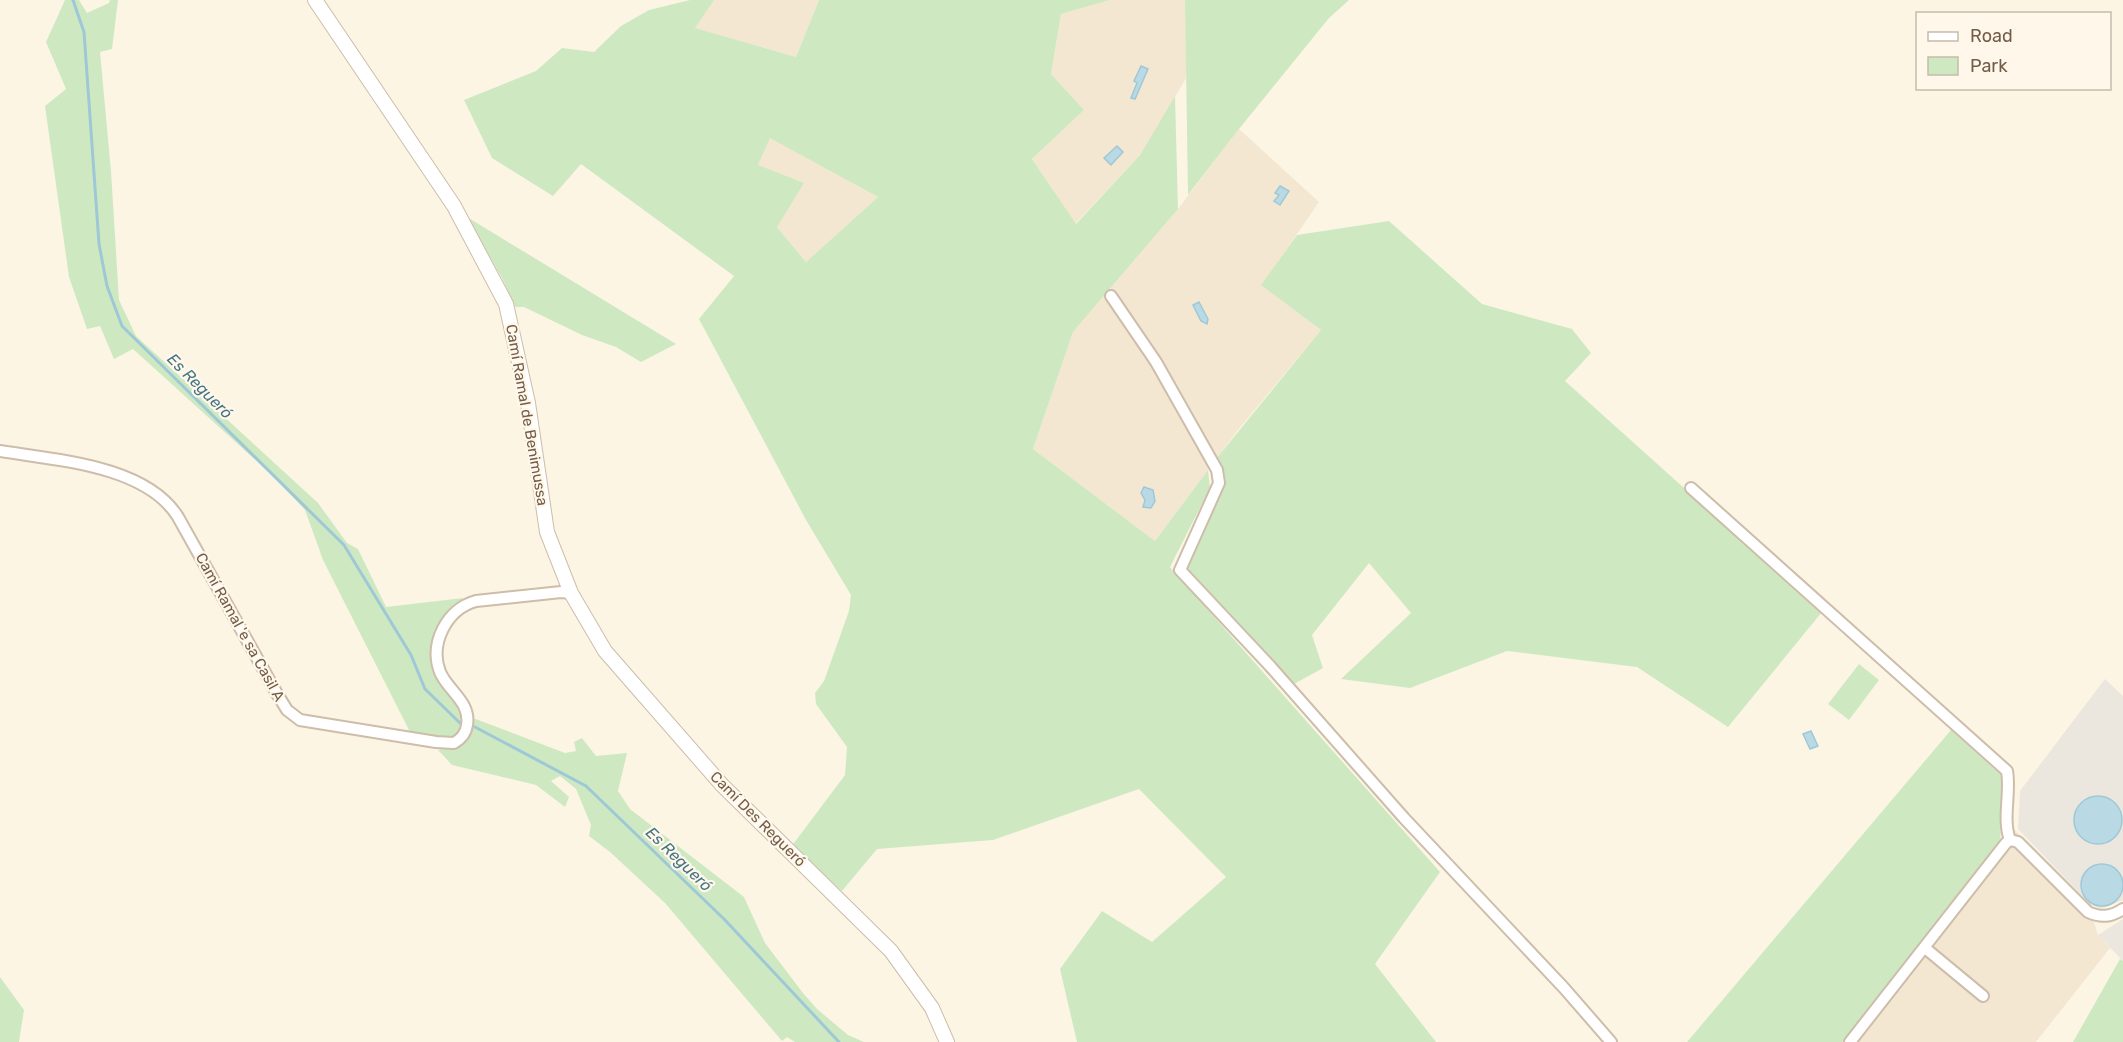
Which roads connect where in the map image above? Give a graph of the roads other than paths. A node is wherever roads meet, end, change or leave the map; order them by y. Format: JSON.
{"nodes":[{"id":1,"x":315,"y":0,"type":"edge"},
{"id":2,"x":1111,"y":296,"type":"dead end"},
{"id":3,"x":0,"y":451,"type":"edge"},
{"id":4,"x":1691,"y":488,"type":"dead end"},
{"id":5,"x":571,"y":593,"type":"junction"},
{"id":6,"x":2010,"y":840,"type":"junction"},
{"id":7,"x":2123,"y":909,"type":"edge"},
{"id":8,"x":1925,"y":948,"type":"junction"},
{"id":9,"x":1983,"y":996,"type":"dead end"},
{"id":10,"x":947,"y":1042,"type":"edge"},
{"id":11,"x":1611,"y":1042,"type":"edge"},
{"id":12,"x":1850,"y":1042,"type":"edge"}],
"edges":[{"from":1,"to":5,"type":"street","name":"Camí Ramal de Benimussa"},
{"from":2,"to":11,"type":"street"},
{"from":3,"to":5,"type":"street","name":"Camí Ramal 'e sa Casil A"},
{"from":4,"to":6,"type":"street"},
{"from":5,"to":10,"type":"street","name":"Camí Des Regueró"},
{"from":6,"to":7,"type":"street"},
{"from":6,"to":8,"type":"street"},
{"from":8,"to":9,"type":"street"},
{"from":8,"to":12,"type":"street"}]}
